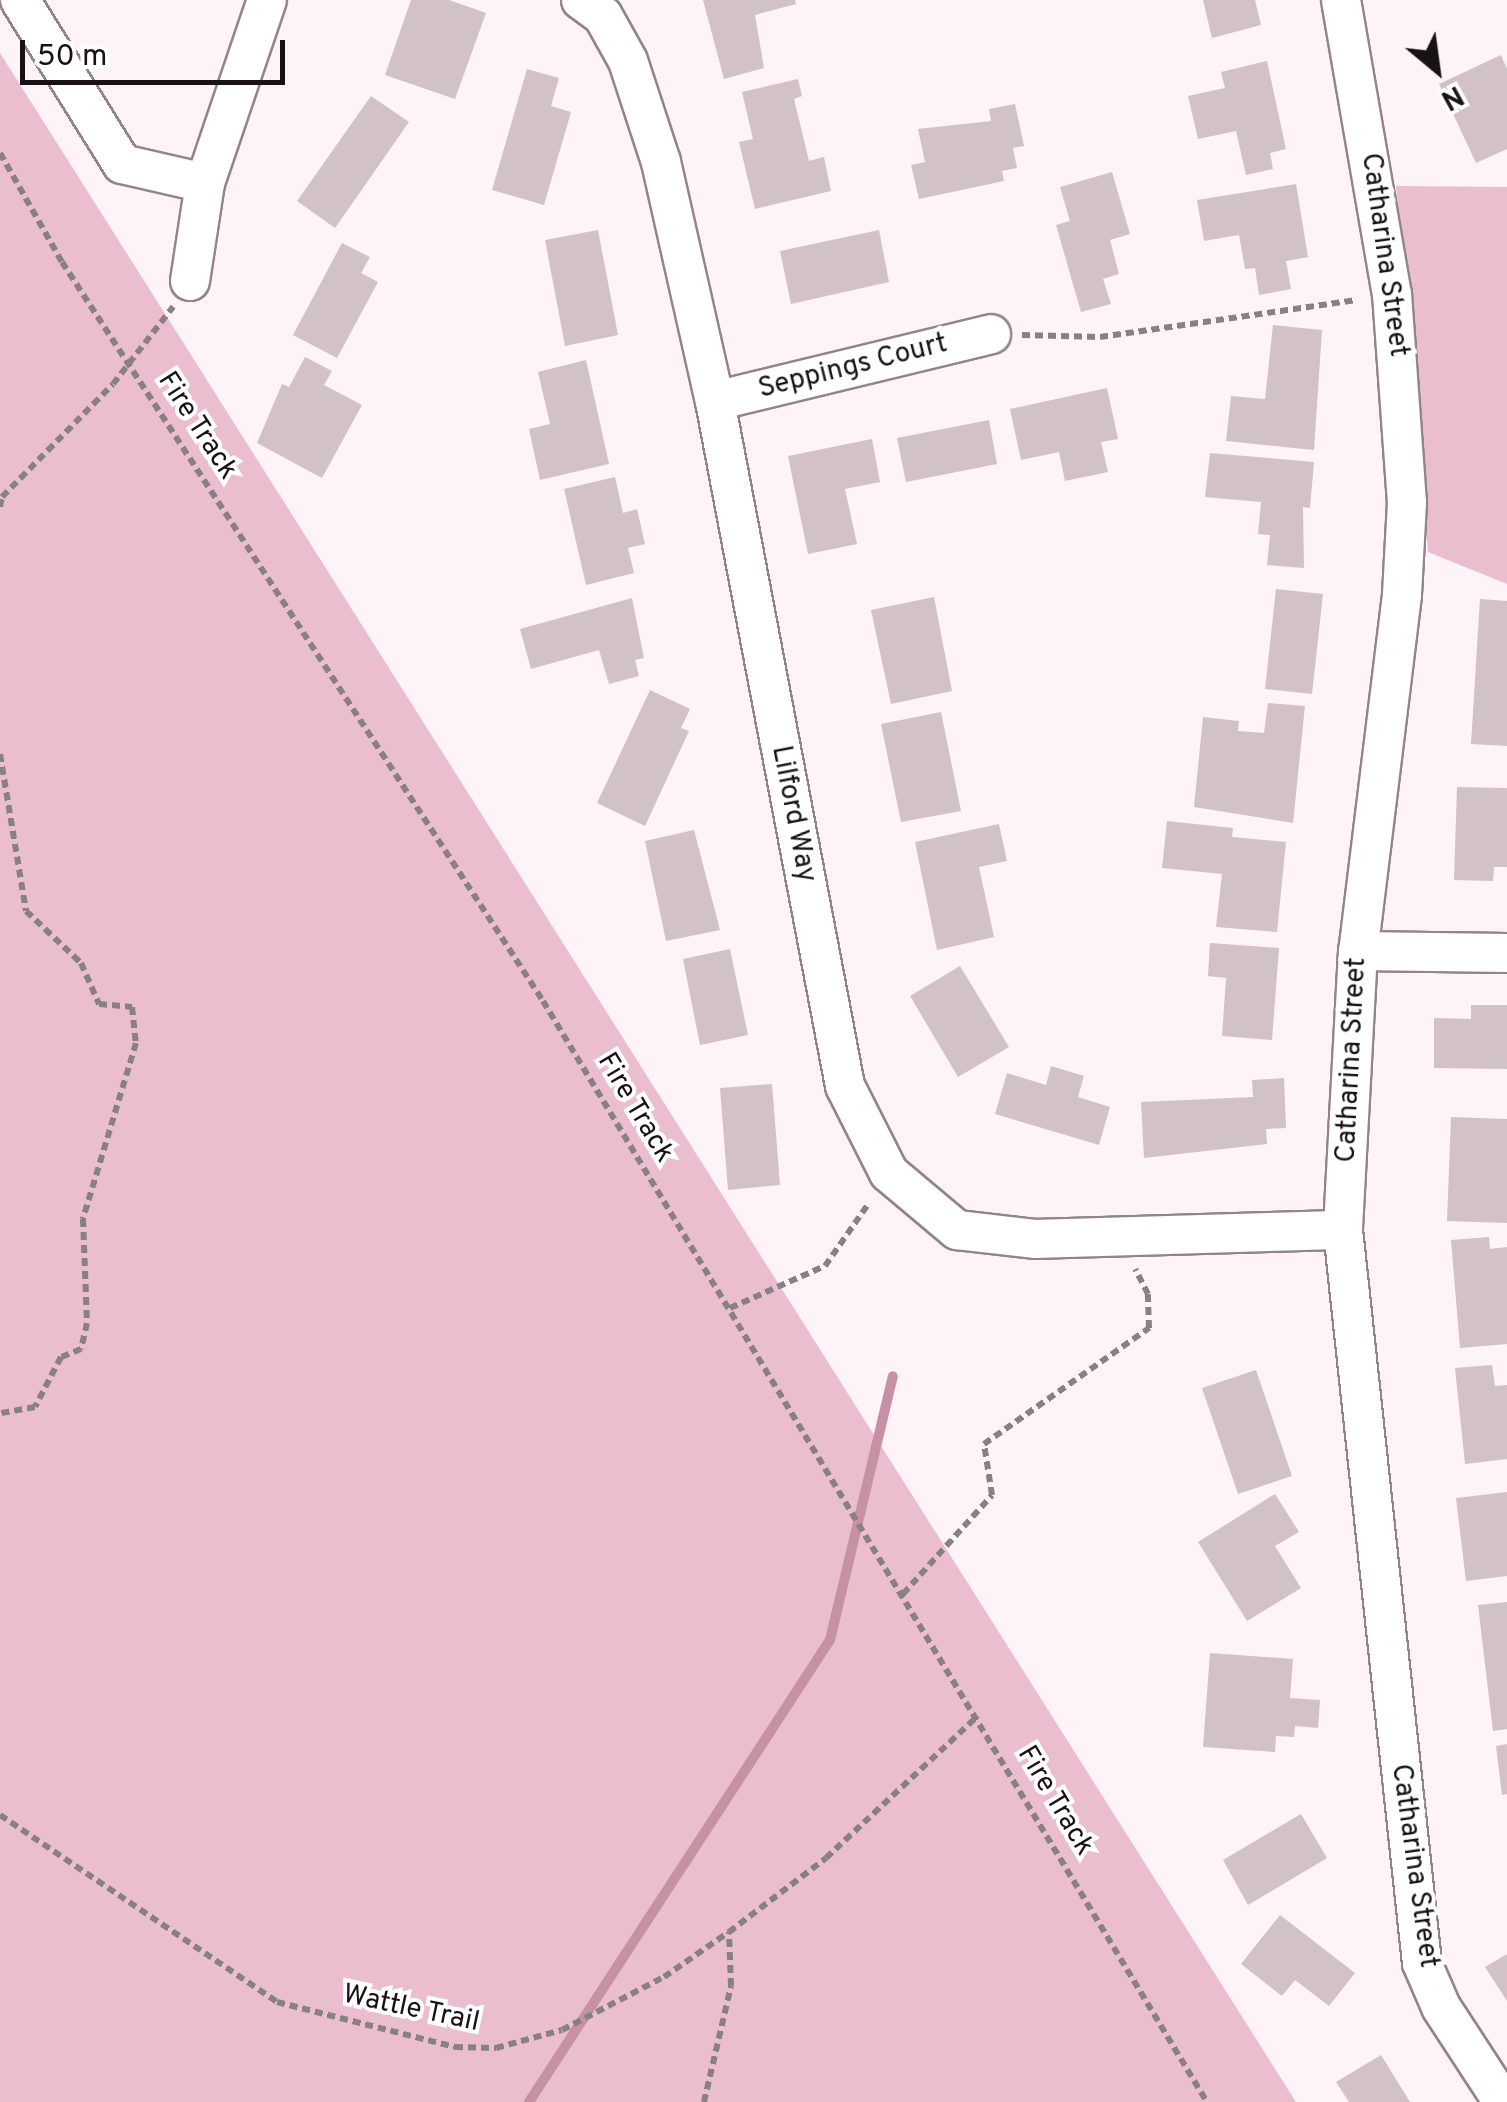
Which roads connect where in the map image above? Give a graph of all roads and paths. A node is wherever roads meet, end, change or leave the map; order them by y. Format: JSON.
{"nodes":[{"id":1,"x":20,"y":0,"type":"edge"},
{"id":2,"x":267,"y":0,"type":"edge"},
{"id":3,"x":1341,"y":0,"type":"edge"},
{"id":4,"x":603,"y":5,"type":"edge"},
{"id":5,"x":0,"y":154,"type":"edge"},
{"id":6,"x":205,"y":183,"type":"junction"},
{"id":7,"x":190,"y":281,"type":"joint"},
{"id":8,"x":1392,"y":294,"type":"junction"},
{"id":9,"x":991,"y":334,"type":"joint"},
{"id":10,"x":129,"y":364,"type":"junction"},
{"id":11,"x":714,"y":401,"type":"junction"},
{"id":12,"x":0,"y":508,"type":"edge"},
{"id":13,"x":0,"y":754,"type":"edge"},
{"id":14,"x":1358,"y":951,"type":"junction"},
{"id":15,"x":1507,"y":953,"type":"edge"},
{"id":16,"x":889,"y":1173,"type":"junction"},
{"id":17,"x":1343,"y":1230,"type":"junction"},
{"id":18,"x":1120,"y":1237,"type":"junction"},
{"id":19,"x":730,"y":1308,"type":"junction"},
{"id":20,"x":0,"y":1413,"type":"edge"},
{"id":21,"x":903,"y":1594,"type":"junction"},
{"id":22,"x":978,"y":1716,"type":"junction"},
{"id":23,"x":0,"y":1814,"type":"edge"},
{"id":24,"x":730,"y":1932,"type":"junction"},
{"id":25,"x":704,"y":2102,"type":"edge"},
{"id":26,"x":1207,"y":2102,"type":"edge"},
{"id":27,"x":1503,"y":2102,"type":"edge"}],
"edges":[{"from":1,"to":6,"type":"street"},
{"from":2,"to":6,"type":"street"},
{"from":3,"to":8,"type":"street","name":"Catharina Street"},
{"from":4,"to":11,"type":"street","name":"Lilford Way"},
{"from":5,"to":10,"type":"path","name":"Fire Track"},
{"from":6,"to":7,"type":"street"},
{"from":7,"to":10,"type":"path"},
{"from":8,"to":9,"type":"path"},
{"from":8,"to":14,"type":"street","name":"Catharina Street"},
{"from":9,"to":11,"type":"street","name":"Seppings Court"},
{"from":10,"to":12,"type":"path"},
{"from":10,"to":19,"type":"path","name":"Fire Track"},
{"from":11,"to":16,"type":"street","name":"Lilford Way"},
{"from":13,"to":20,"type":"path"},
{"from":14,"to":15,"type":"street"},
{"from":14,"to":17,"type":"street","name":"Catharina Street"},
{"from":16,"to":18,"type":"street","name":"Lilford Way"},
{"from":16,"to":19,"type":"path"},
{"from":17,"to":18,"type":"street","name":"Lilford Way"},
{"from":17,"to":27,"type":"street","name":"Catharina Street"},
{"from":18,"to":21,"type":"path"},
{"from":19,"to":21,"type":"path","name":"Fire Track"},
{"from":21,"to":22,"type":"path","name":"Fire Track"},
{"from":22,"to":24,"type":"path","name":"Wattle Trail"},
{"from":22,"to":26,"type":"path","name":"Fire Track"},
{"from":23,"to":24,"type":"path","name":"Wattle Trail"},
{"from":24,"to":25,"type":"path"}]}
